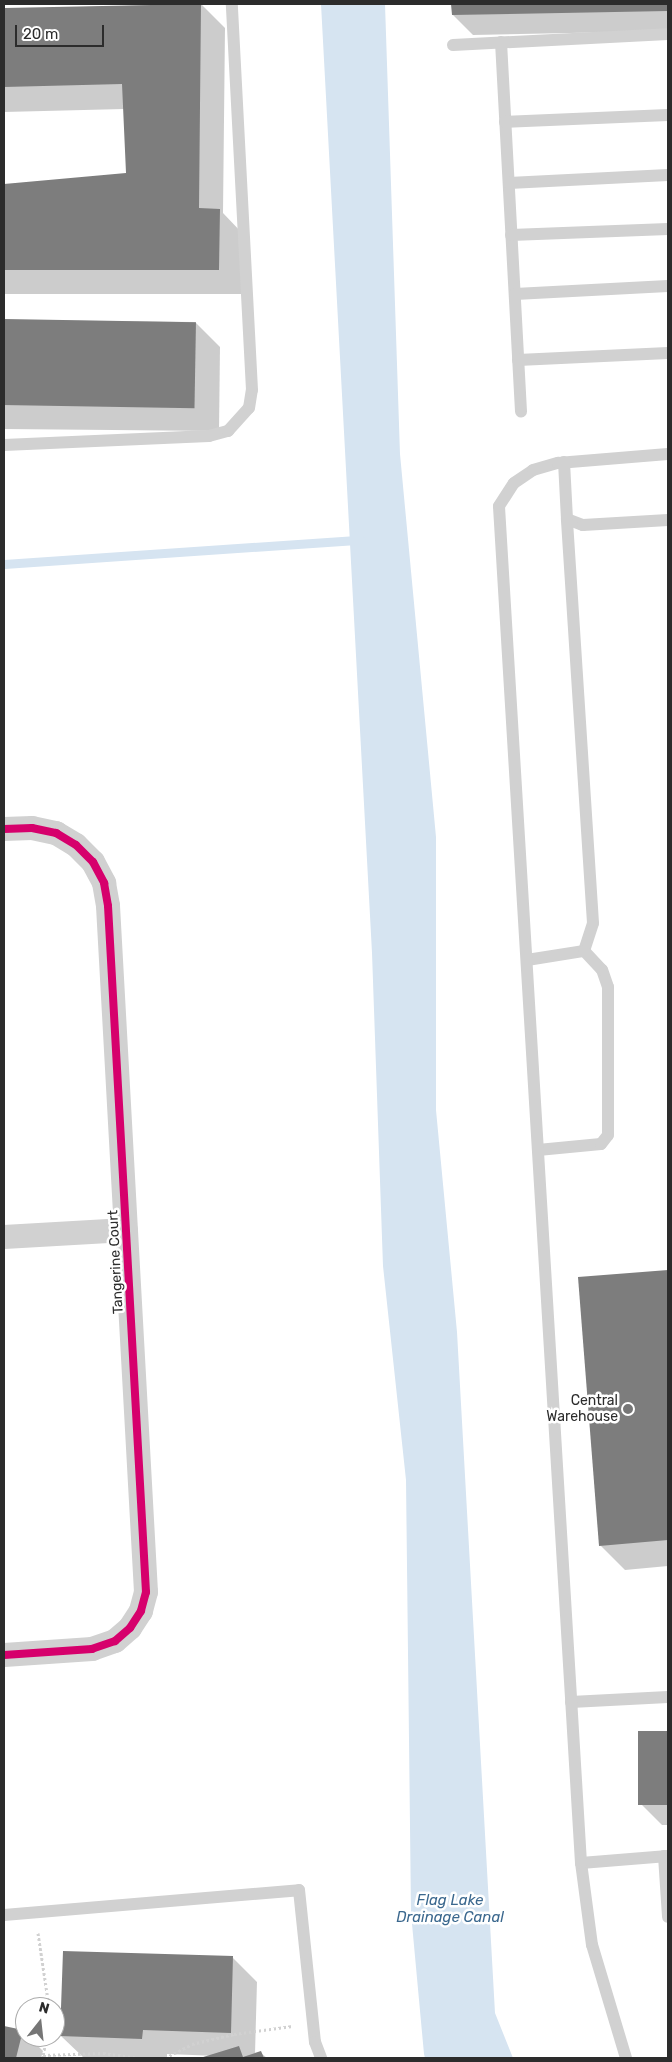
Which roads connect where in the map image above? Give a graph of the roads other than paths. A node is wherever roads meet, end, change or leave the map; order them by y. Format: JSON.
{"nodes":[{"id":1,"x":232,"y":4,"type":"edge"},
{"id":2,"x":668,"y":34,"type":"edge"},
{"id":3,"x":501,"y":42,"type":"junction"},
{"id":4,"x":453,"y":45,"type":"dead end"},
{"id":5,"x":668,"y":115,"type":"edge"},
{"id":6,"x":505,"y":122,"type":"junction"},
{"id":7,"x":668,"y":175,"type":"edge"},
{"id":8,"x":509,"y":183,"type":"junction"},
{"id":9,"x":668,"y":229,"type":"edge"},
{"id":10,"x":511,"y":235,"type":"junction"},
{"id":11,"x":668,"y":286,"type":"edge"},
{"id":12,"x":515,"y":294,"type":"junction"},
{"id":13,"x":668,"y":353,"type":"edge"},
{"id":14,"x":518,"y":360,"type":"junction"},
{"id":15,"x":521,"y":412,"type":"dead end"},
{"id":16,"x":4,"y":445,"type":"edge"},
{"id":17,"x":668,"y":454,"type":"edge"},
{"id":18,"x":564,"y":462,"type":"junction"},
{"id":19,"x":567,"y":520,"type":"junction"},
{"id":20,"x":668,"y":520,"type":"edge"},
{"id":21,"x":4,"y":830,"type":"edge"},
{"id":22,"x":584,"y":951,"type":"junction"},
{"id":23,"x":527,"y":960,"type":"junction"},
{"id":24,"x":538,"y":1150,"type":"junction"},
{"id":25,"x":126,"y":1230,"type":"junction"},
{"id":26,"x":4,"y":1237,"type":"edge"},
{"id":27,"x":4,"y":1655,"type":"edge"},
{"id":28,"x":668,"y":1697,"type":"edge"},
{"id":29,"x":571,"y":1702,"type":"junction"},
{"id":30,"x":666,"y":1856,"type":"edge"},
{"id":31,"x":581,"y":1863,"type":"junction"},
{"id":32,"x":4,"y":1915,"type":"edge"},
{"id":33,"x":668,"y":1917,"type":"edge"},
{"id":34,"x":321,"y":2058,"type":"edge"},
{"id":35,"x":626,"y":2058,"type":"edge"}],
"edges":[{"from":1,"to":16,"type":"lane"},
{"from":2,"to":3,"type":"lane"},
{"from":3,"to":4,"type":"lane"},
{"from":3,"to":6,"type":"lane"},
{"from":5,"to":6,"type":"lane"},
{"from":6,"to":8,"type":"lane"},
{"from":7,"to":8,"type":"lane"},
{"from":8,"to":10,"type":"lane"},
{"from":9,"to":10,"type":"lane"},
{"from":10,"to":12,"type":"lane"},
{"from":11,"to":12,"type":"lane"},
{"from":12,"to":14,"type":"lane"},
{"from":13,"to":14,"type":"lane"},
{"from":14,"to":15,"type":"lane"},
{"from":17,"to":18,"type":"lane"},
{"from":18,"to":19,"type":"lane"},
{"from":18,"to":23,"type":"lane"},
{"from":19,"to":20,"type":"lane"},
{"from":19,"to":22,"type":"lane"},
{"from":21,"to":25,"type":"street","name":"Tangerine Court"},
{"from":22,"to":23,"type":"lane"},
{"from":22,"to":24,"type":"lane"},
{"from":23,"to":24,"type":"lane"},
{"from":24,"to":29,"type":"lane"},
{"from":25,"to":26,"type":"street"},
{"from":25,"to":27,"type":"street","name":"Tangerine Court"},
{"from":28,"to":29,"type":"lane"},
{"from":29,"to":31,"type":"lane"},
{"from":30,"to":31,"type":"lane"},
{"from":30,"to":33,"type":"lane"},
{"from":31,"to":35,"type":"lane"},
{"from":32,"to":34,"type":"lane"}]}
